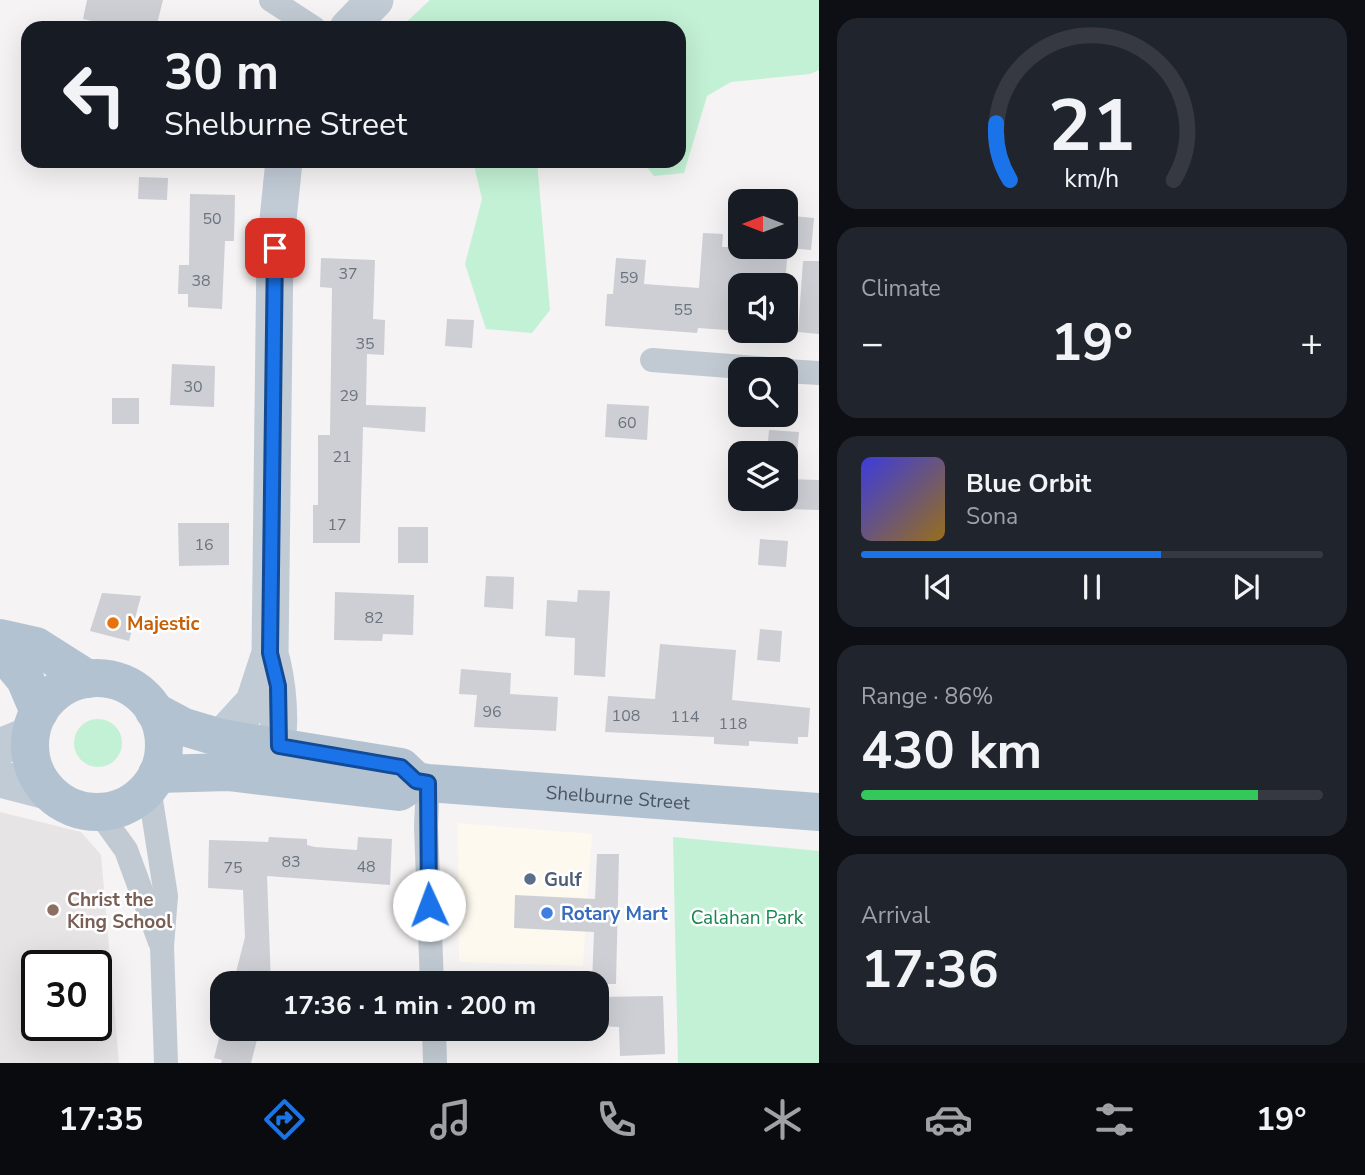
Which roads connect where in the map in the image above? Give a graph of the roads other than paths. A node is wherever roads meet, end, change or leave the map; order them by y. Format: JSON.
{"nodes":[{"id":1,"x":271,"y":0,"type":"edge"},
{"id":2,"x":375,"y":0,"type":"edge"},
{"id":3,"x":303,"y":21,"type":"edge"},
{"id":4,"x":355,"y":21,"type":"edge"},
{"id":5,"x":283,"y":168,"type":"edge"},
{"id":6,"x":652,"y":360,"type":"dead end"},
{"id":7,"x":728,"y":366,"type":"edge"},
{"id":8,"x":798,"y":372,"type":"edge"},
{"id":9,"x":819,"y":373,"type":"edge"},
{"id":10,"x":0,"y":638,"type":"edge"},
{"id":11,"x":0,"y":649,"type":"edge"},
{"id":12,"x":270,"y":653,"type":"junction"},
{"id":13,"x":88,"y":678,"type":"junction"},
{"id":14,"x":153,"y":711,"type":"junction"},
{"id":15,"x":23,"y":731,"type":"edge"},
{"id":16,"x":221,"y":738,"type":"junction"},
{"id":17,"x":276,"y":761,"type":"junction"},
{"id":18,"x":0,"y":779,"type":"edge"},
{"id":19,"x":153,"y":781,"type":"junction"},
{"id":20,"x":422,"y":782,"type":"junction"},
{"id":21,"x":47,"y":791,"type":"junction"},
{"id":22,"x":98,"y":811,"type":"junction"},
{"id":23,"x":819,"y":812,"type":"edge"},
{"id":24,"x":162,"y":946,"type":"junction"},
{"id":25,"x":432,"y":971,"type":"edge"},
{"id":26,"x":434,"y":1041,"type":"edge"},
{"id":27,"x":166,"y":1063,"type":"edge"},
{"id":28,"x":435,"y":1063,"type":"edge"}],
"edges":[{"from":1,"to":3,"type":"street"},
{"from":2,"to":4,"type":"street"},
{"from":5,"to":12,"type":"street"},
{"from":6,"to":7,"type":"street"},
{"from":8,"to":9,"type":"street"},
{"from":10,"to":13,"type":"main road"},
{"from":11,"to":15,"type":"main road"},
{"from":12,"to":16,"type":"street"},
{"from":12,"to":17,"type":"street"},
{"from":13,"to":14,"type":"main road","name":"Shelburne Street"},
{"from":13,"to":15,"type":"main road"},
{"from":14,"to":16,"type":"main road","name":"Shelburne Street"},
{"from":14,"to":19,"type":"main road","name":"Shelburne Street"},
{"from":15,"to":21,"type":"main road"},
{"from":16,"to":17,"type":"main road","name":"Shelburne Street"},
{"from":17,"to":19,"type":"main road","name":"Shelburne Street"},
{"from":17,"to":20,"type":"main road","name":"Shelburne Street"},
{"from":18,"to":21,"type":"street"},
{"from":19,"to":22,"type":"main road"},
{"from":19,"to":24,"type":"street"},
{"from":20,"to":23,"type":"main road","name":"Shelburne Street"},
{"from":20,"to":25,"type":"street"},
{"from":21,"to":22,"type":"main road"},
{"from":22,"to":24,"type":"street"},
{"from":24,"to":27,"type":"street"},
{"from":26,"to":28,"type":"street"}]}
